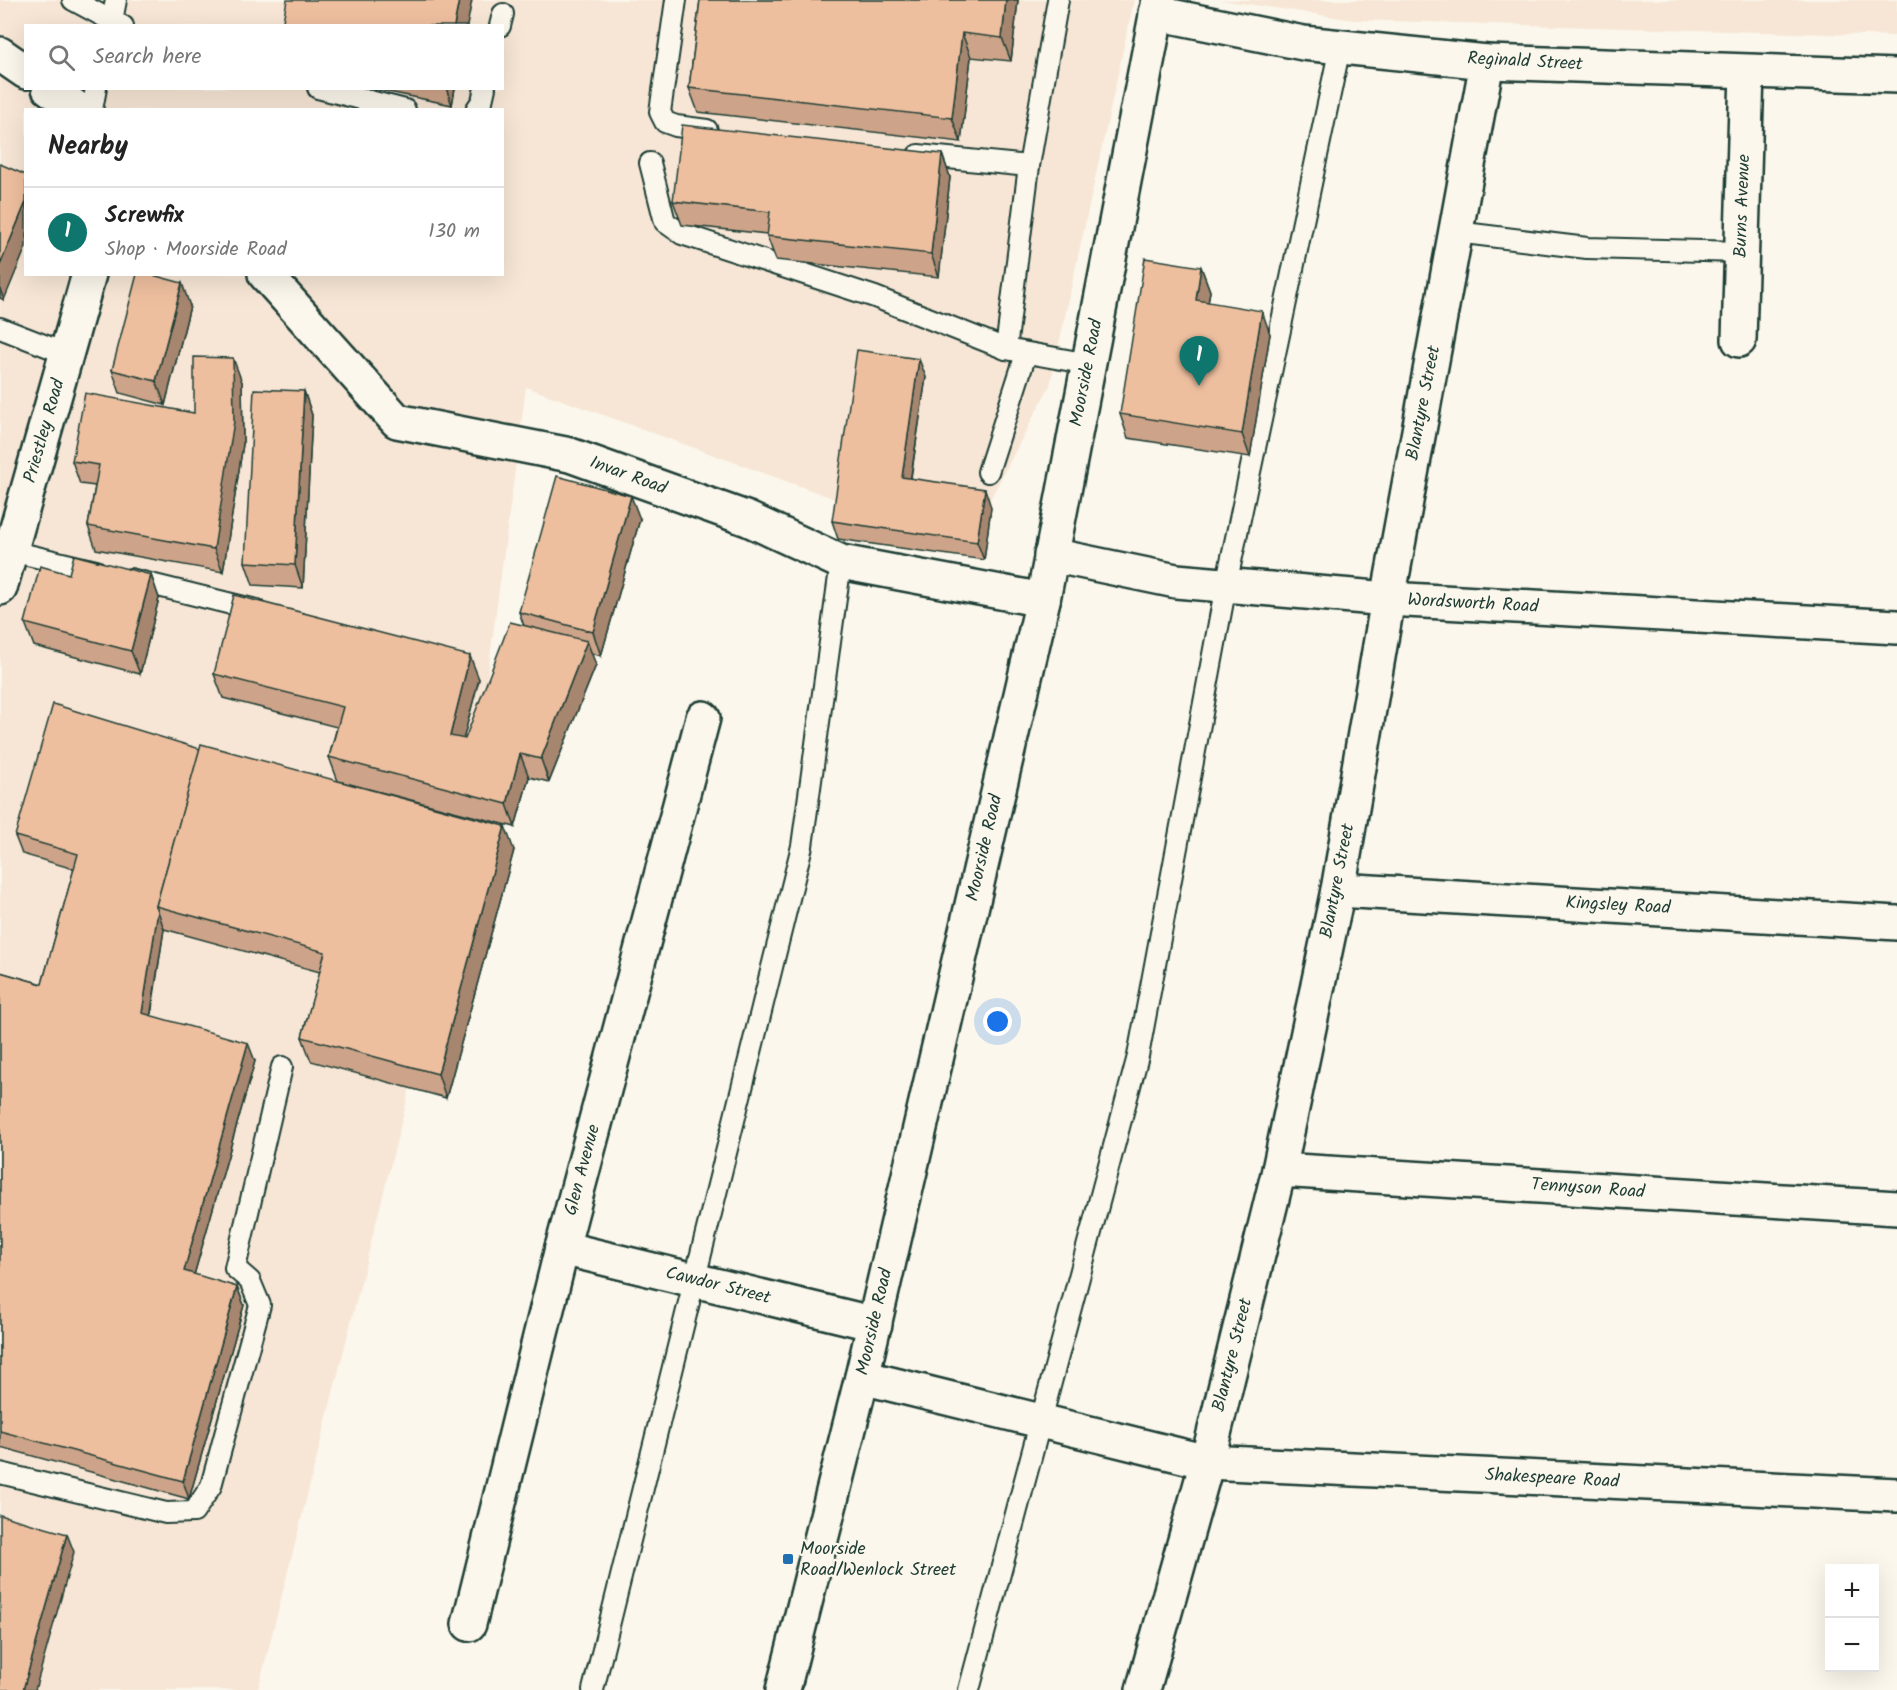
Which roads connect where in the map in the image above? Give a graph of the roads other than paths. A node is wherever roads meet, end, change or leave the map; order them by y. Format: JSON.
{"nodes":[{"id":1,"x":73,"y":0,"type":"edge"},
{"id":2,"x":116,"y":0,"type":"edge"},
{"id":3,"x":676,"y":0,"type":"edge"},
{"id":4,"x":1058,"y":0,"type":"edge"},
{"id":5,"x":1158,"y":6,"type":"edge"},
{"id":6,"x":115,"y":24,"type":"edge"},
{"id":7,"x":1340,"y":47,"type":"junction"},
{"id":8,"x":0,"y":54,"type":"edge"},
{"id":9,"x":1487,"y":62,"type":"junction"},
{"id":10,"x":24,"y":71,"type":"edge"},
{"id":11,"x":1747,"y":72,"type":"junction"},
{"id":12,"x":1897,"y":76,"type":"edge"},
{"id":13,"x":52,"y":90,"type":"edge"},
{"id":14,"x":96,"y":90,"type":"edge"},
{"id":15,"x":326,"y":90,"type":"edge"},
{"id":16,"x":485,"y":90,"type":"edge"},
{"id":17,"x":75,"y":108,"type":"edge"},
{"id":18,"x":92,"y":108,"type":"edge"},
{"id":19,"x":397,"y":108,"type":"edge"},
{"id":20,"x":477,"y":108,"type":"edge"},
{"id":21,"x":720,"y":132,"type":"edge"},
{"id":22,"x":902,"y":153,"type":"edge"},
{"id":23,"x":650,"y":164,"type":"dead end"},
{"id":24,"x":1029,"y":166,"type":"junction"},
{"id":25,"x":1456,"y":232,"type":"junction"},
{"id":26,"x":1741,"y":252,"type":"junction"},
{"id":27,"x":88,"y":276,"type":"edge"},
{"id":28,"x":267,"y":276,"type":"edge"},
{"id":29,"x":0,"y":328,"type":"edge"},
{"id":30,"x":1739,"y":340,"type":"dead end"},
{"id":31,"x":1006,"y":349,"type":"junction"},
{"id":32,"x":67,"y":354,"type":"junction"},
{"id":33,"x":1026,"y":354,"type":"junction"},
{"id":34,"x":1089,"y":364,"type":"junction"},
{"id":35,"x":988,"y":472,"type":"dead end"},
{"id":36,"x":11,"y":551,"type":"junction"},
{"id":37,"x":1051,"y":555,"type":"junction"},
{"id":38,"x":841,"y":562,"type":"junction"},
{"id":39,"x":1226,"y":585,"type":"junction"},
{"id":40,"x":0,"y":588,"type":"edge"},
{"id":41,"x":1388,"y":599,"type":"junction"},
{"id":42,"x":1043,"y":600,"type":"junction"},
{"id":43,"x":278,"y":615,"type":"edge"},
{"id":44,"x":1897,"y":627,"type":"edge"},
{"id":45,"x":703,"y":718,"type":"dead end"},
{"id":46,"x":1338,"y":890,"type":"junction"},
{"id":47,"x":1897,"y":923,"type":"edge"},
{"id":48,"x":282,"y":1066,"type":"dead end"},
{"id":49,"x":1279,"y":1170,"type":"junction"},
{"id":50,"x":1897,"y":1208,"type":"edge"},
{"id":51,"x":562,"y":1248,"type":"junction"},
{"id":52,"x":694,"y":1280,"type":"junction"},
{"id":53,"x":875,"y":1323,"type":"junction"},
{"id":54,"x":862,"y":1377,"type":"junction"},
{"id":55,"x":1041,"y":1421,"type":"junction"},
{"id":56,"x":1207,"y":1462,"type":"junction"},
{"id":57,"x":0,"y":1473,"type":"edge"},
{"id":58,"x":1897,"y":1495,"type":"edge"},
{"id":59,"x":469,"y":1624,"type":"dead end"},
{"id":60,"x":593,"y":1690,"type":"edge"},
{"id":61,"x":783,"y":1690,"type":"edge"},
{"id":62,"x":969,"y":1690,"type":"edge"},
{"id":63,"x":1143,"y":1690,"type":"edge"}],
"edges":[{"from":1,"to":6,"type":"lane"},
{"from":2,"to":6,"type":"lane"},
{"from":3,"to":21,"type":"lane"},
{"from":4,"to":24,"type":"lane"},
{"from":5,"to":7,"type":"street","name":"Reginald Street"},
{"from":5,"to":34,"type":"street","name":"Moorside Road"},
{"from":7,"to":9,"type":"street","name":"Reginald Street"},
{"from":7,"to":39,"type":"lane"},
{"from":8,"to":10,"type":"street"},
{"from":9,"to":11,"type":"street","name":"Reginald Street"},
{"from":9,"to":25,"type":"street","name":"Blantyre Street"},
{"from":11,"to":12,"type":"street","name":"Reginald Street"},
{"from":11,"to":26,"type":"street","name":"Burns Avenue"},
{"from":13,"to":17,"type":"street"},
{"from":14,"to":18,"type":"lane"},
{"from":15,"to":19,"type":"lane"},
{"from":16,"to":20,"type":"lane"},
{"from":22,"to":24,"type":"lane"},
{"from":23,"to":31,"type":"lane"},
{"from":24,"to":31,"type":"lane"},
{"from":25,"to":26,"type":"lane"},
{"from":25,"to":41,"type":"street","name":"Blantyre Street"},
{"from":26,"to":30,"type":"street","name":"Burns Avenue"},
{"from":27,"to":32,"type":"street","name":"Priestley Road"},
{"from":28,"to":38,"type":"street","name":"Invar Road"},
{"from":29,"to":32,"type":"lane"},
{"from":31,"to":33,"type":"lane"},
{"from":32,"to":36,"type":"street","name":"Priestley Road"},
{"from":33,"to":34,"type":"lane"},
{"from":33,"to":35,"type":"lane"},
{"from":34,"to":37,"type":"street","name":"Moorside Road"},
{"from":36,"to":40,"type":"street","name":"Priestley Road"},
{"from":36,"to":43,"type":"lane"},
{"from":37,"to":39,"type":"street","name":"Wordsworth Road"},
{"from":37,"to":42,"type":"street","name":"Moorside Road"},
{"from":38,"to":42,"type":"street","name":"Invar Road"},
{"from":38,"to":52,"type":"lane"},
{"from":39,"to":41,"type":"street","name":"Wordsworth Road"},
{"from":39,"to":55,"type":"lane"},
{"from":41,"to":44,"type":"street","name":"Wordsworth Road"},
{"from":41,"to":46,"type":"street","name":"Blantyre Street"},
{"from":42,"to":53,"type":"street","name":"Moorside Road"},
{"from":45,"to":51,"type":"street","name":"Glen Avenue"},
{"from":46,"to":47,"type":"street","name":"Kingsley Road"},
{"from":46,"to":49,"type":"street","name":"Blantyre Street"},
{"from":48,"to":57,"type":"lane"},
{"from":49,"to":50,"type":"street","name":"Tennyson Road"},
{"from":49,"to":56,"type":"street","name":"Blantyre Street"},
{"from":51,"to":52,"type":"street","name":"Cawdor Street"},
{"from":51,"to":59,"type":"street","name":"Glen Avenue"},
{"from":52,"to":53,"type":"street","name":"Cawdor Street"},
{"from":52,"to":60,"type":"lane"},
{"from":53,"to":54,"type":"street","name":"Moorside Road"},
{"from":54,"to":55,"type":"street","name":"Shakespeare Road"},
{"from":54,"to":61,"type":"street","name":"Moorside Road"},
{"from":55,"to":56,"type":"street","name":"Shakespeare Road"},
{"from":55,"to":62,"type":"lane"},
{"from":56,"to":58,"type":"street","name":"Shakespeare Road"},
{"from":56,"to":63,"type":"street","name":"Blantyre Street"}]}
